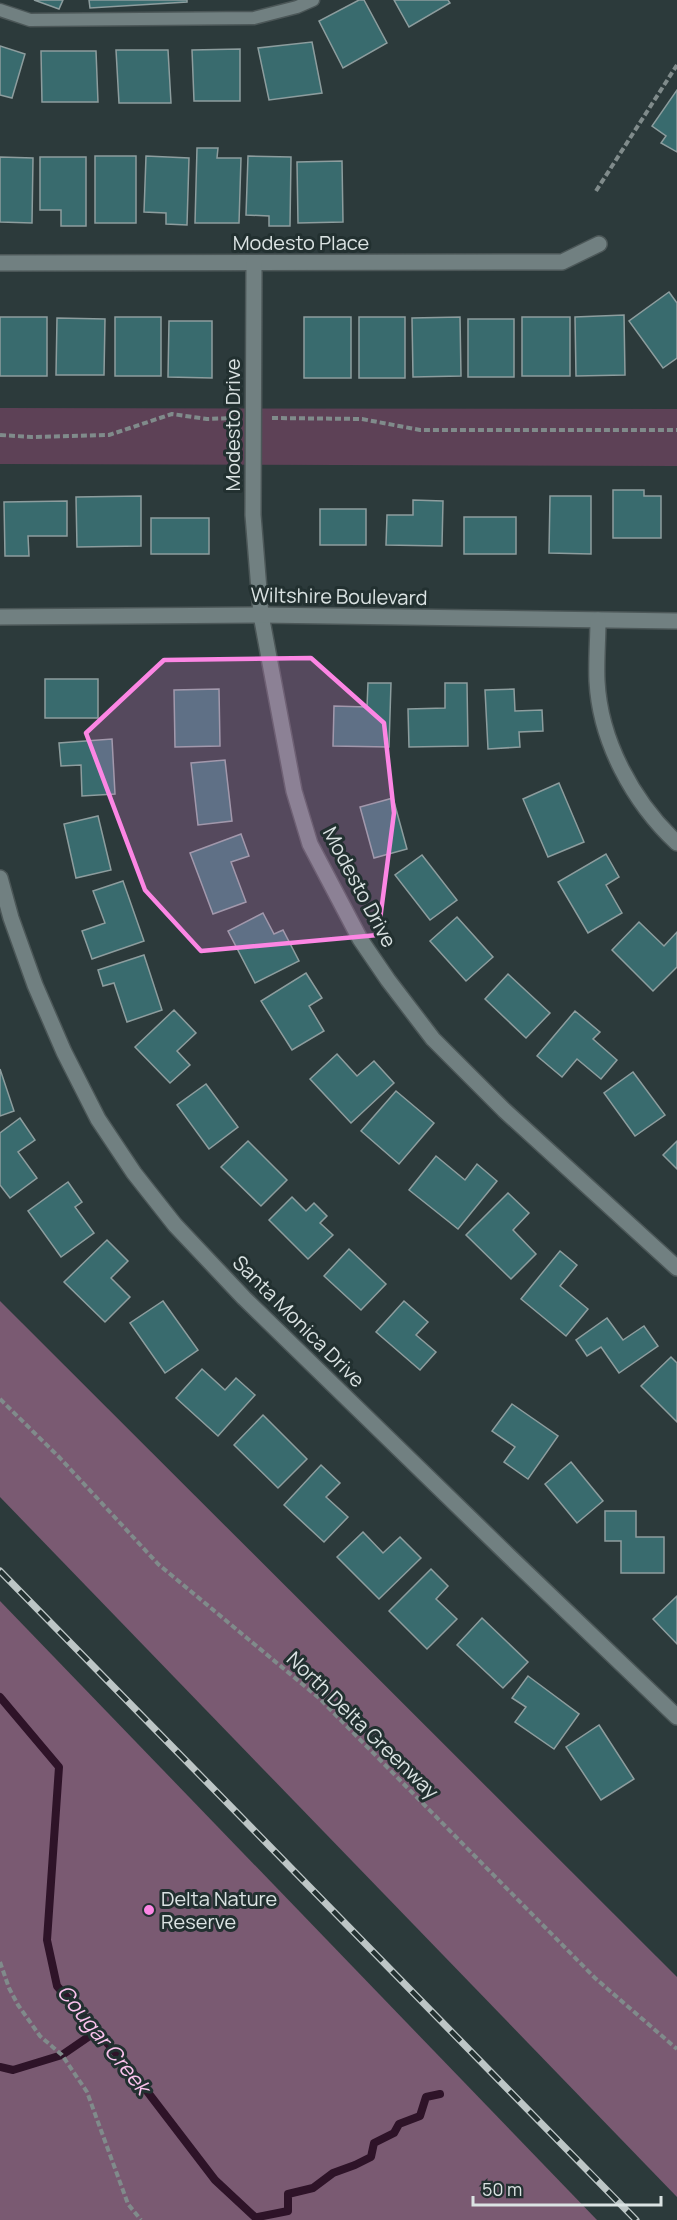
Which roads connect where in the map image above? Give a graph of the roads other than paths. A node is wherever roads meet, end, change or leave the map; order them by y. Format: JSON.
{"nodes":[{"id":1,"x":313,"y":0,"type":"edge"},
{"id":2,"x":0,"y":10,"type":"edge"},
{"id":3,"x":599,"y":244,"type":"dead end"},
{"id":4,"x":0,"y":263,"type":"edge"},
{"id":5,"x":254,"y":263,"type":"junction"},
{"id":6,"x":261,"y":615,"type":"junction"},
{"id":7,"x":0,"y":616,"type":"edge"},
{"id":8,"x":598,"y":620,"type":"junction"},
{"id":9,"x":677,"y":621,"type":"edge"},
{"id":10,"x":677,"y":843,"type":"edge"},
{"id":11,"x":0,"y":878,"type":"edge"},
{"id":12,"x":677,"y":1268,"type":"edge"},
{"id":13,"x":677,"y":1717,"type":"edge"}],
"edges":[{"from":1,"to":2,"type":"lane"},
{"from":3,"to":5,"type":"street","name":"Modesto Place"},
{"from":4,"to":5,"type":"street","name":"Modesto Place"},
{"from":5,"to":6,"type":"street","name":"Modesto Drive"},
{"from":6,"to":7,"type":"street","name":"Wiltshire Boulevard"},
{"from":6,"to":8,"type":"street","name":"Wiltshire Boulevard"},
{"from":6,"to":12,"type":"street","name":"Modesto Drive"},
{"from":8,"to":9,"type":"street","name":"Wiltshire Boulevard"},
{"from":8,"to":10,"type":"street"},
{"from":11,"to":13,"type":"street","name":"Santa Monica Drive"}]}
